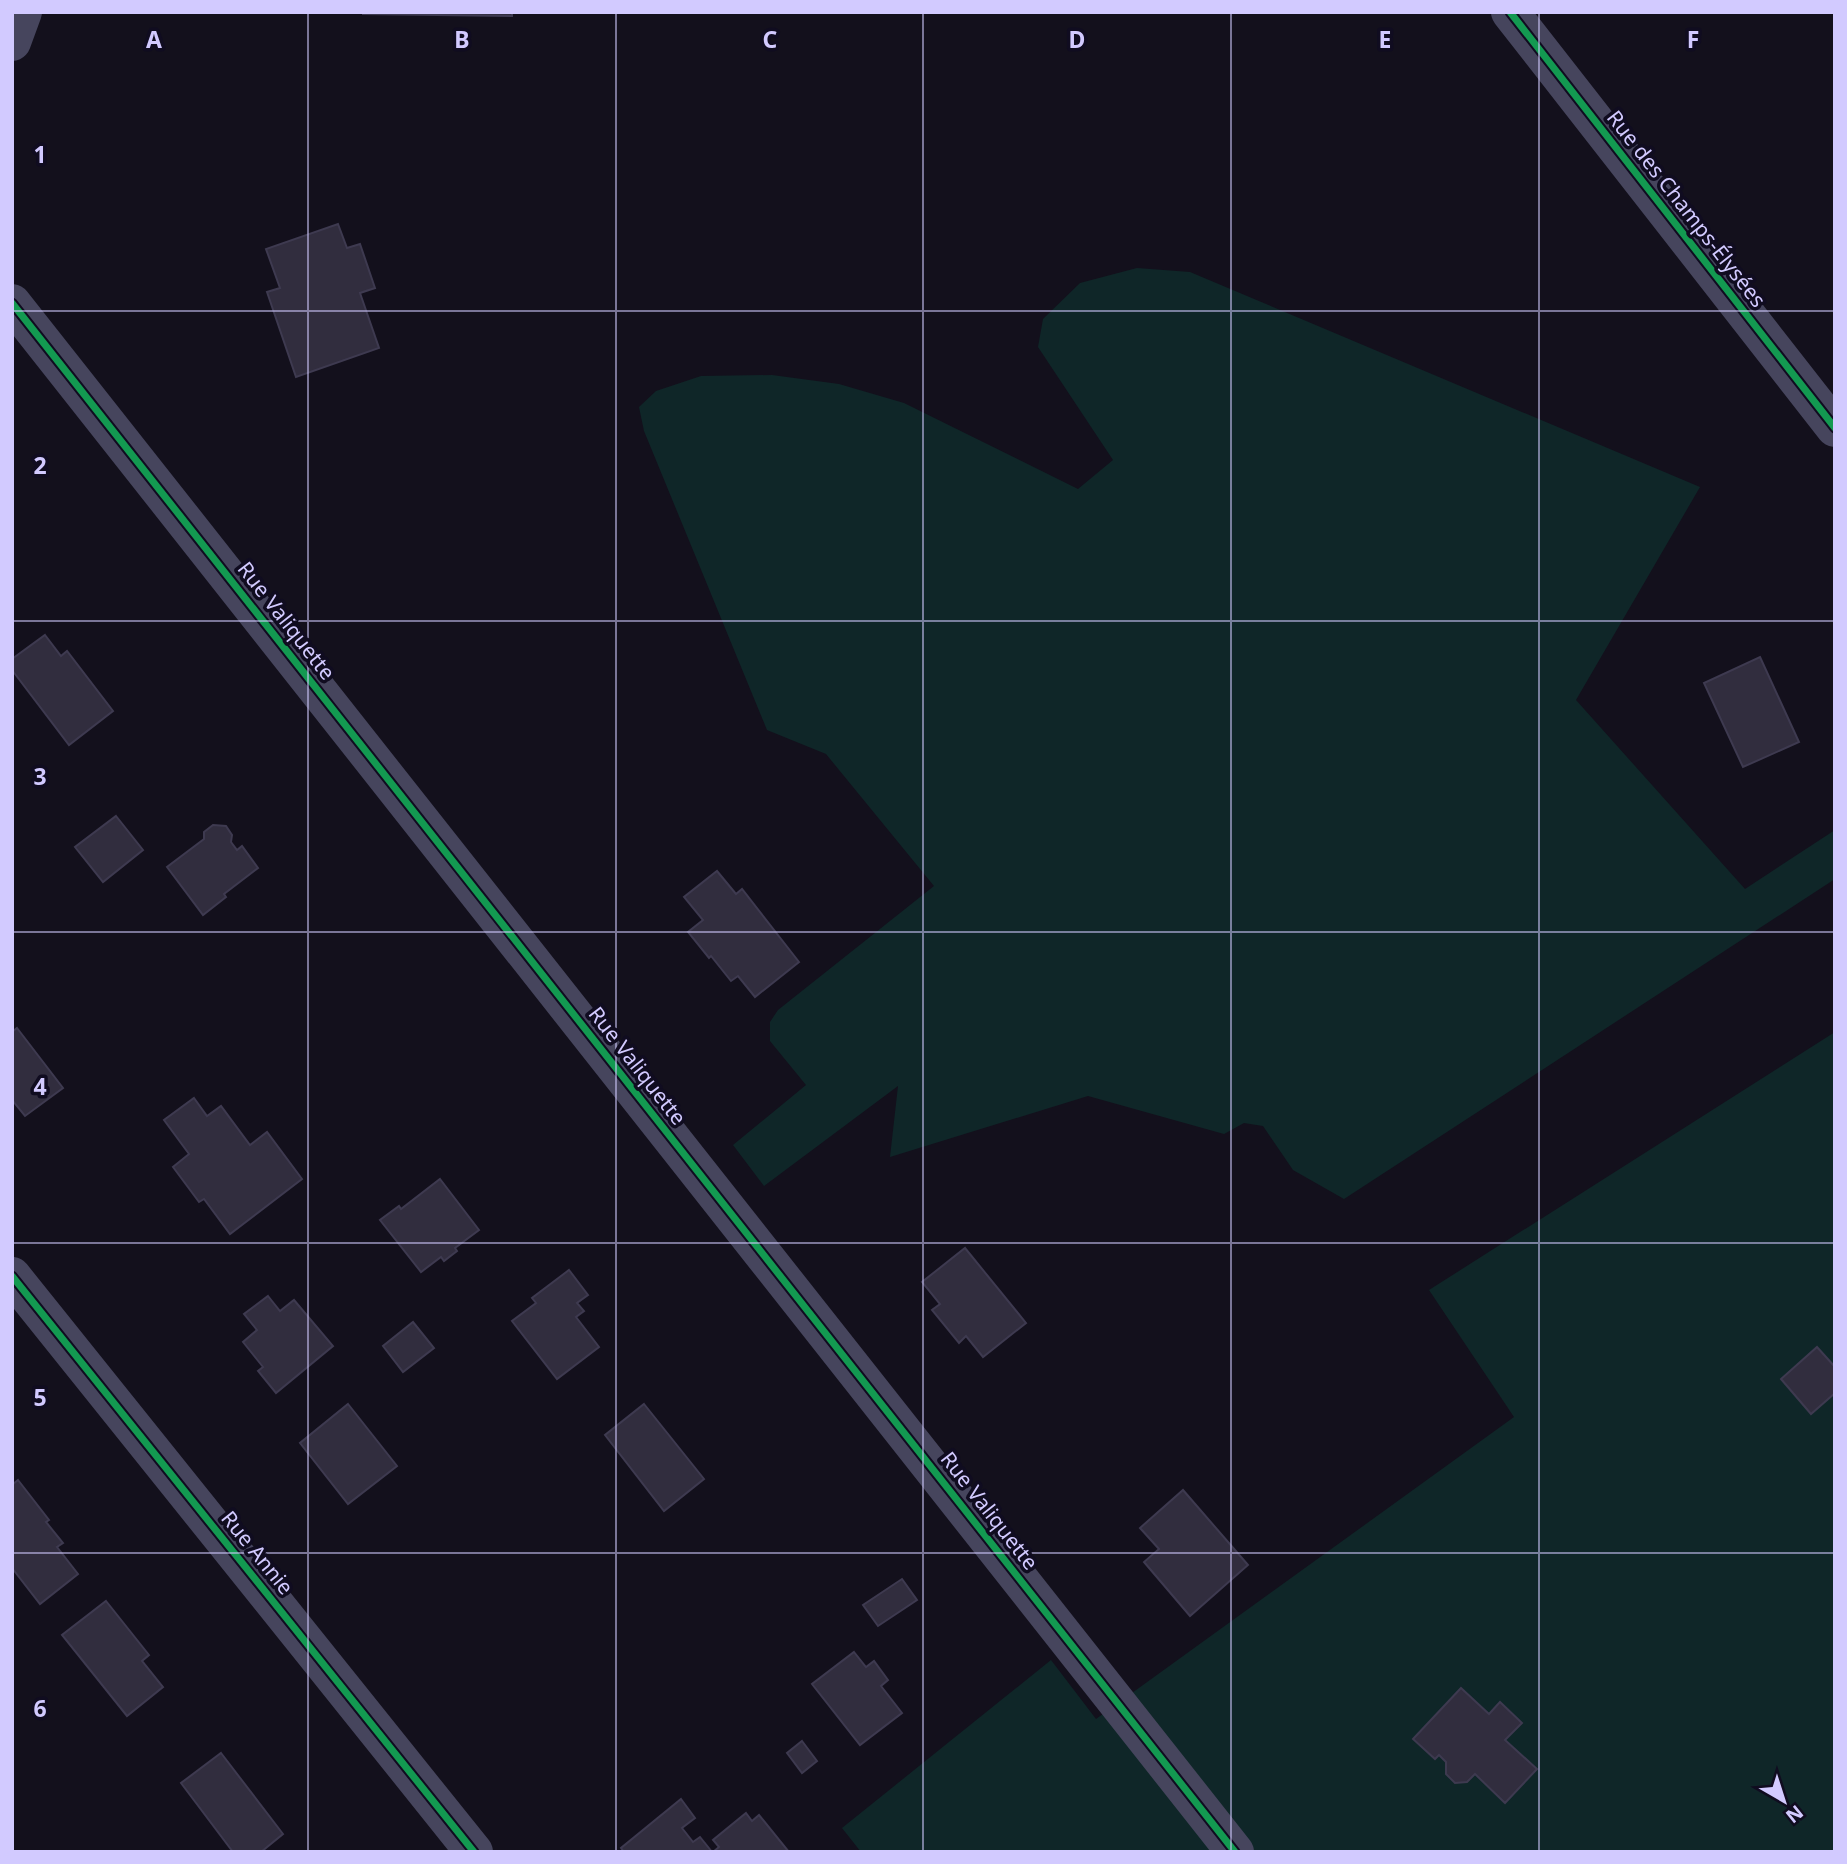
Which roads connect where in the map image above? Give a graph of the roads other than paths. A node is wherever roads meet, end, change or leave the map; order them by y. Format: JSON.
{"nodes":[{"id":1,"x":23,"y":12,"type":"edge"},
{"id":2,"x":1510,"y":12,"type":"edge"},
{"id":3,"x":12,"y":42,"type":"edge"},
{"id":4,"x":12,"y":303,"type":"edge"},
{"id":5,"x":1835,"y":428,"type":"edge"},
{"id":6,"x":12,"y":1276,"type":"edge"},
{"id":7,"x":474,"y":1852,"type":"edge"},
{"id":8,"x":1235,"y":1852,"type":"edge"}],
"edges":[{"from":1,"to":3,"type":"street"},
{"from":2,"to":5,"type":"street","name":"Rue des Champs-Élysées"},
{"from":4,"to":8,"type":"street","name":"Rue Valiquette"},
{"from":6,"to":7,"type":"street","name":"Rue Annie"}]}
